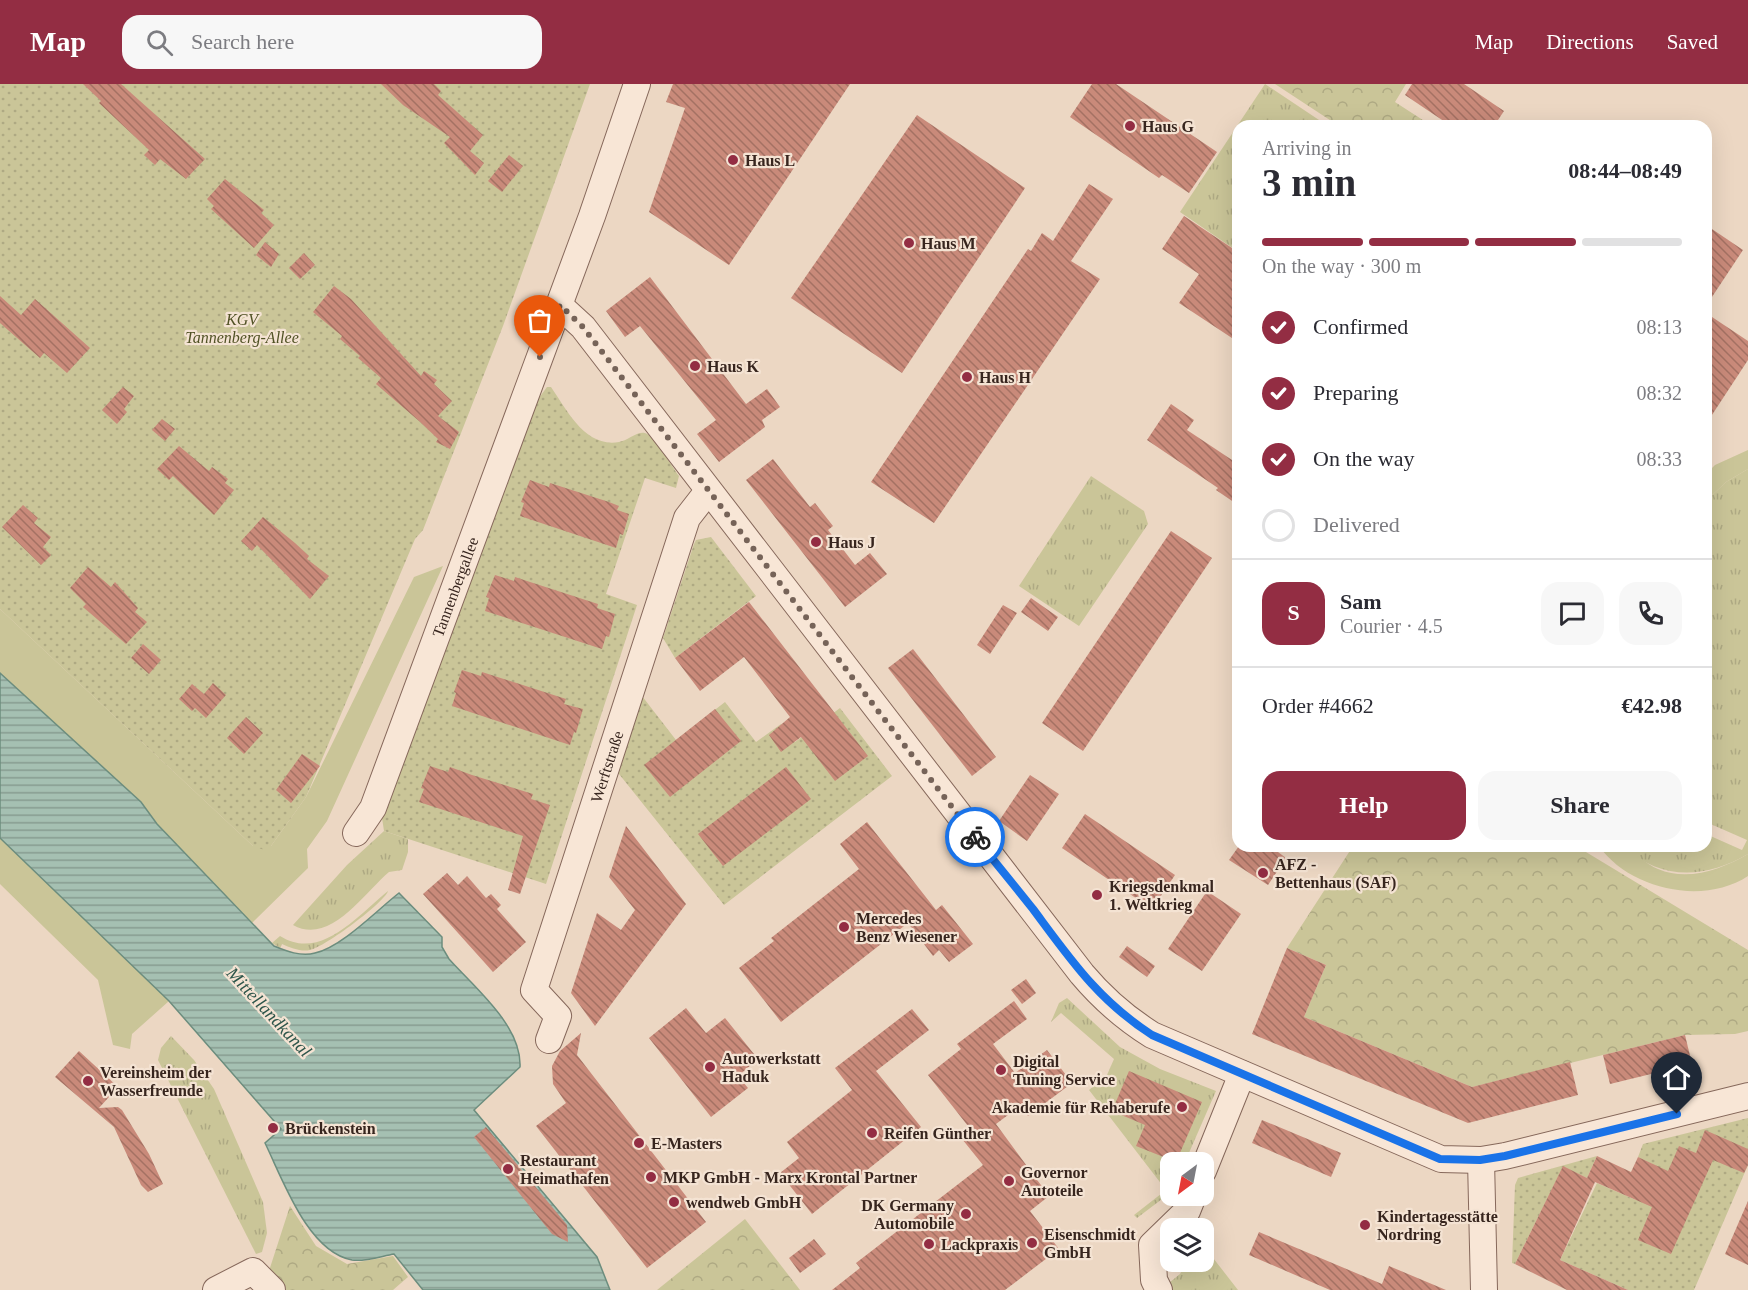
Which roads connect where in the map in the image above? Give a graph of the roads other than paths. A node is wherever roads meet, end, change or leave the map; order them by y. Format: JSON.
{"nodes":[{"id":1,"x":637,"y":84,"type":"edge"},
{"id":2,"x":560,"y":305,"type":"junction"},
{"id":3,"x":708,"y":491,"type":"junction"},
{"id":4,"x":356,"y":833,"type":"dead end"},
{"id":5,"x":549,"y":1040,"type":"dead end"},
{"id":6,"x":1242,"y":1074,"type":"junction"},
{"id":7,"x":1748,"y":1096,"type":"edge"},
{"id":8,"x":1211,"y":1152,"type":"edge"},
{"id":9,"x":1480,"y":1160,"type":"junction"},
{"id":10,"x":1189,"y":1206,"type":"edge"},
{"id":11,"x":216,"y":1290,"type":"edge"},
{"id":12,"x":272,"y":1290,"type":"edge"},
{"id":13,"x":1159,"y":1290,"type":"edge"},
{"id":14,"x":1484,"y":1290,"type":"edge"}],
"edges":[{"from":1,"to":2,"type":"street"},
{"from":2,"to":3,"type":"street"},
{"from":2,"to":4,"type":"street","name":"Tannenbergallee"},
{"from":3,"to":5,"type":"street","name":"Werftstraße"},
{"from":3,"to":6,"type":"street"},
{"from":6,"to":8,"type":"street"},
{"from":6,"to":9,"type":"street"},
{"from":7,"to":9,"type":"street"},
{"from":9,"to":14,"type":"street"},
{"from":10,"to":13,"type":"street"},
{"from":11,"to":12,"type":"street"}]}
